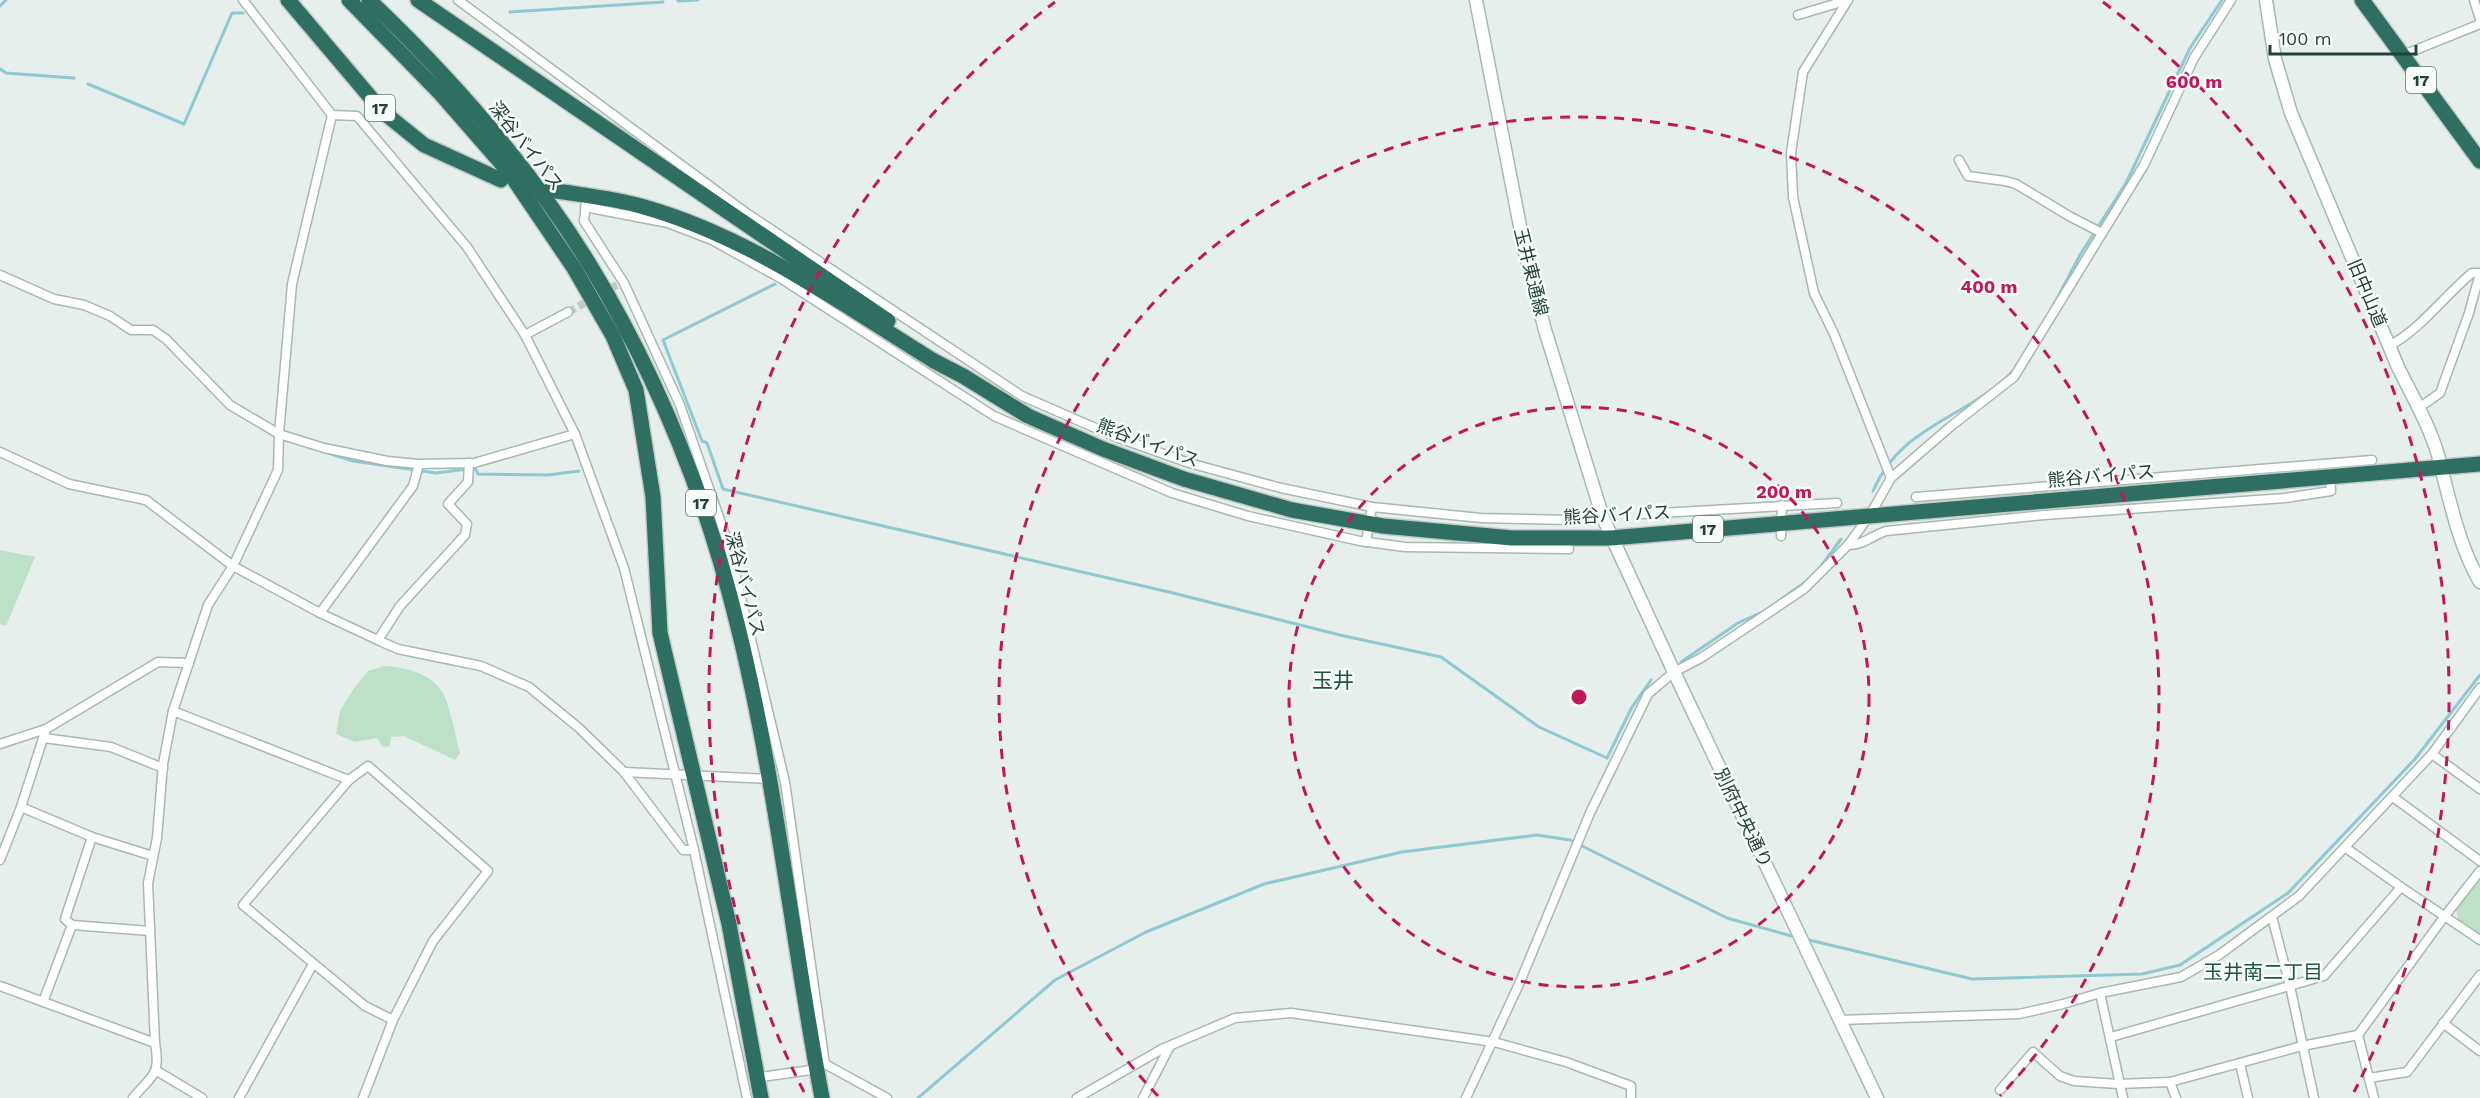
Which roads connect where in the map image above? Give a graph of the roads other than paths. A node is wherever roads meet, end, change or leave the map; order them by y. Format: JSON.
{"nodes":[{"id":1,"x":243,"y":0,"type":"edge"},
{"id":2,"x":288,"y":0,"type":"edge"},
{"id":3,"x":349,"y":0,"type":"edge"},
{"id":4,"x":369,"y":0,"type":"edge"},
{"id":5,"x":418,"y":0,"type":"edge"},
{"id":6,"x":458,"y":0,"type":"edge"},
{"id":7,"x":1476,"y":0,"type":"edge"},
{"id":8,"x":1848,"y":0,"type":"edge"},
{"id":9,"x":2231,"y":0,"type":"edge"},
{"id":10,"x":2266,"y":0,"type":"edge"},
{"id":11,"x":2362,"y":0,"type":"edge"},
{"id":12,"x":2474,"y":0,"type":"edge"},
{"id":13,"x":1798,"y":15,"type":"dead end"},
{"id":14,"x":2480,"y":19,"type":"edge"},
{"id":15,"x":2480,"y":24,"type":"edge"},
{"id":16,"x":2403,"y":56,"type":"junction"},
{"id":17,"x":332,"y":115,"type":"junction"},
{"id":18,"x":1959,"y":160,"type":"dead end"},
{"id":19,"x":2480,"y":161,"type":"edge"},
{"id":20,"x":501,"y":180,"type":"dead end"},
{"id":21,"x":550,"y":190,"type":"dead end"},
{"id":22,"x":586,"y":202,"type":"junction"},
{"id":23,"x":742,"y":216,"type":"junction"},
{"id":24,"x":2102,"y":233,"type":"junction"},
{"id":25,"x":715,"y":238,"type":"junction"},
{"id":26,"x":2480,"y":273,"type":"edge"},
{"id":27,"x":0,"y":275,"type":"edge"},
{"id":28,"x":568,"y":312,"type":"tunnel mouth"},
{"id":29,"x":525,"y":335,"type":"junction"},
{"id":30,"x":2390,"y":346,"type":"junction"},
{"id":31,"x":963,"y":376,"type":"junction"},
{"id":32,"x":2420,"y":407,"type":"junction"},
{"id":33,"x":279,"y":434,"type":"junction"},
{"id":34,"x":575,"y":434,"type":"junction"},
{"id":35,"x":0,"y":452,"type":"edge"},
{"id":36,"x":2372,"y":460,"type":"dead end"},
{"id":37,"x":469,"y":463,"type":"junction"},
{"id":38,"x":1189,"y":463,"type":"junction"},
{"id":39,"x":419,"y":464,"type":"junction"},
{"id":40,"x":2480,"y":464,"type":"edge"},
{"id":41,"x":2440,"y":467,"type":"junction"},
{"id":42,"x":2277,"y":474,"type":"junction"},
{"id":43,"x":2330,"y":476,"type":"junction"},
{"id":44,"x":1181,"y":478,"type":"junction"},
{"id":45,"x":1891,"y":478,"type":"junction"},
{"id":46,"x":1172,"y":493,"type":"junction"},
{"id":47,"x":1916,"y":497,"type":"dead end"},
{"id":48,"x":2000,"y":498,"type":"junction"},
{"id":49,"x":1837,"y":503,"type":"dead end"},
{"id":50,"x":1782,"y":505,"type":"junction"},
{"id":51,"x":1372,"y":507,"type":"junction"},
{"id":52,"x":1642,"y":514,"type":"dead end"},
{"id":53,"x":1870,"y":514,"type":"junction"},
{"id":54,"x":1572,"y":520,"type":"dead end"},
{"id":55,"x":1369,"y":523,"type":"junction"},
{"id":56,"x":1781,"y":529,"type":"junction"},
{"id":57,"x":1611,"y":538,"type":"junction"},
{"id":58,"x":1366,"y":542,"type":"junction"},
{"id":59,"x":1848,"y":545,"type":"junction"},
{"id":60,"x":1569,"y":549,"type":"dead end"},
{"id":61,"x":233,"y":566,"type":"junction"},
{"id":62,"x":2480,"y":582,"type":"edge"},
{"id":63,"x":320,"y":613,"type":"junction"},
{"id":64,"x":378,"y":640,"type":"junction"},
{"id":65,"x":189,"y":663,"type":"junction"},
{"id":66,"x":1674,"y":672,"type":"junction"},
{"id":67,"x":2480,"y":688,"type":"edge"},
{"id":68,"x":173,"y":711,"type":"junction"},
{"id":69,"x":45,"y":733,"type":"junction"},
{"id":70,"x":0,"y":744,"type":"edge"},
{"id":71,"x":2432,"y":754,"type":"junction"},
{"id":72,"x":162,"y":768,"type":"junction"},
{"id":73,"x":624,"y":772,"type":"junction"},
{"id":74,"x":676,"y":774,"type":"junction"},
{"id":75,"x":695,"y":777,"type":"junction"},
{"id":76,"x":349,"y":780,"type":"junction"},
{"id":77,"x":778,"y":780,"type":"junction"},
{"id":78,"x":2480,"y":789,"type":"edge"},
{"id":79,"x":2393,"y":797,"type":"junction"},
{"id":80,"x":21,"y":807,"type":"junction"},
{"id":81,"x":92,"y":837,"type":"junction"},
{"id":82,"x":2346,"y":848,"type":"junction"},
{"id":83,"x":694,"y":850,"type":"junction"},
{"id":84,"x":153,"y":856,"type":"junction"},
{"id":85,"x":0,"y":860,"type":"edge"},
{"id":86,"x":2480,"y":861,"type":"edge"},
{"id":87,"x":2480,"y":872,"type":"edge"},
{"id":88,"x":2401,"y":887,"type":"junction"},
{"id":89,"x":2272,"y":917,"type":"junction"},
{"id":90,"x":2444,"y":917,"type":"junction"},
{"id":91,"x":72,"y":925,"type":"junction"},
{"id":92,"x":150,"y":932,"type":"junction"},
{"id":93,"x":2480,"y":940,"type":"edge"},
{"id":94,"x":313,"y":964,"type":"junction"},
{"id":95,"x":2480,"y":975,"type":"edge"},
{"id":96,"x":0,"y":986,"type":"edge"},
{"id":97,"x":2289,"y":986,"type":"junction"},
{"id":98,"x":2100,"y":993,"type":"junction"},
{"id":99,"x":43,"y":1002,"type":"junction"},
{"id":100,"x":393,"y":1020,"type":"junction"},
{"id":101,"x":1839,"y":1020,"type":"junction"},
{"id":102,"x":2442,"y":1023,"type":"junction"},
{"id":103,"x":2358,"y":1035,"type":"junction"},
{"id":104,"x":2111,"y":1037,"type":"junction"},
{"id":105,"x":1494,"y":1042,"type":"junction"},
{"id":106,"x":155,"y":1044,"type":"junction"},
{"id":107,"x":1170,"y":1046,"type":"junction"},
{"id":108,"x":2302,"y":1046,"type":"junction"},
{"id":109,"x":2480,"y":1051,"type":"edge"},
{"id":110,"x":2240,"y":1064,"type":"junction"},
{"id":111,"x":821,"y":1067,"type":"junction"},
{"id":112,"x":157,"y":1071,"type":"junction"},
{"id":113,"x":751,"y":1078,"type":"junction"},
{"id":114,"x":2369,"y":1078,"type":"junction"},
{"id":115,"x":2170,"y":1082,"type":"junction"},
{"id":116,"x":2118,"y":1084,"type":"junction"},
{"id":117,"x":2001,"y":1090,"type":"dead end"},
{"id":118,"x":133,"y":1098,"type":"edge"},
{"id":119,"x":202,"y":1098,"type":"edge"},
{"id":120,"x":239,"y":1098,"type":"edge"},
{"id":121,"x":363,"y":1098,"type":"edge"},
{"id":122,"x":747,"y":1098,"type":"edge"},
{"id":123,"x":761,"y":1098,"type":"edge"},
{"id":124,"x":822,"y":1098,"type":"edge"},
{"id":125,"x":887,"y":1098,"type":"edge"},
{"id":126,"x":1077,"y":1098,"type":"edge"},
{"id":127,"x":1143,"y":1098,"type":"edge"},
{"id":128,"x":1466,"y":1098,"type":"edge"},
{"id":129,"x":1631,"y":1098,"type":"edge"},
{"id":130,"x":1877,"y":1098,"type":"edge"},
{"id":131,"x":2123,"y":1098,"type":"edge"},
{"id":132,"x":2176,"y":1098,"type":"edge"},
{"id":133,"x":2248,"y":1098,"type":"edge"},
{"id":134,"x":2314,"y":1098,"type":"edge"},
{"id":135,"x":2374,"y":1098,"type":"edge"}],
"edges":[{"from":1,"to":17,"type":"street"},
{"from":2,"to":20,"type":"highway","number":"17"},
{"from":3,"to":75,"type":"highway","name":"深谷バイパス"},
{"from":4,"to":77,"type":"highway","name":"深谷バイパス","number":"17"},
{"from":5,"to":23,"type":"highway","number":"17"},
{"from":6,"to":23,"type":"street"},
{"from":7,"to":57,"type":"street","name":"玉井東通線"},
{"from":8,"to":13,"type":"street"},
{"from":8,"to":45,"type":"street"},
{"from":9,"to":24,"type":"street"},
{"from":10,"to":30,"type":"street","name":"旧中山道"},
{"from":11,"to":16,"type":"highway","number":"17"},
{"from":12,"to":14,"type":"street"},
{"from":15,"to":16,"type":"street"},
{"from":16,"to":19,"type":"highway","number":"17"},
{"from":17,"to":29,"type":"street"},
{"from":17,"to":33,"type":"street"},
{"from":18,"to":24,"type":"street"},
{"from":21,"to":22,"type":"highway","number":"17"},
{"from":22,"to":25,"type":"highway","number":"17"},
{"from":22,"to":77,"type":"street"},
{"from":23,"to":31,"type":"highway","number":"17"},
{"from":23,"to":38,"type":"street"},
{"from":24,"to":45,"type":"street"},
{"from":25,"to":31,"type":"highway","number":"17"},
{"from":25,"to":46,"type":"street"},
{"from":26,"to":30,"type":"street"},
{"from":26,"to":32,"type":"street"},
{"from":27,"to":33,"type":"street"},
{"from":28,"to":29,"type":"street"},
{"from":29,"to":34,"type":"street"},
{"from":30,"to":32,"type":"street","name":"旧中山道"},
{"from":31,"to":44,"type":"highway","name":"熊谷バイパス","number":"17"},
{"from":32,"to":41,"type":"street","name":"旧中山道"},
{"from":33,"to":39,"type":"street"},
{"from":33,"to":61,"type":"street"},
{"from":34,"to":37,"type":"street"},
{"from":34,"to":74,"type":"street"},
{"from":35,"to":61,"type":"street"},
{"from":36,"to":42,"type":"street"},
{"from":37,"to":39,"type":"street"},
{"from":37,"to":64,"type":"street"},
{"from":38,"to":44,"type":"street"},
{"from":38,"to":51,"type":"street"},
{"from":39,"to":63,"type":"street"},
{"from":40,"to":41,"type":"highway","name":"熊谷バイパス","number":"17"},
{"from":41,"to":43,"type":"highway","name":"熊谷バイパス","number":"17"},
{"from":41,"to":62,"type":"street","name":"旧中山道"},
{"from":42,"to":43,"type":"highway","name":"熊谷バイパス","number":"17"},
{"from":42,"to":48,"type":"highway","name":"熊谷バイパス","number":"17"},
{"from":43,"to":59,"type":"street"},
{"from":44,"to":46,"type":"street"},
{"from":44,"to":55,"type":"highway","name":"熊谷バイパス","number":"17"},
{"from":45,"to":53,"type":"street"},
{"from":46,"to":58,"type":"street"},
{"from":47,"to":48,"type":"street"},
{"from":48,"to":53,"type":"highway","name":"熊谷バイパス","number":"17"},
{"from":49,"to":50,"type":"street"},
{"from":50,"to":52,"type":"street"},
{"from":50,"to":56,"type":"street"},
{"from":51,"to":54,"type":"street"},
{"from":51,"to":55,"type":"street"},
{"from":53,"to":56,"type":"highway","name":"熊谷バイパス","number":"17"},
{"from":53,"to":59,"type":"street"},
{"from":55,"to":57,"type":"highway","name":"熊谷バイパス","number":"17"},
{"from":55,"to":58,"type":"street"},
{"from":56,"to":57,"type":"highway","name":"熊谷バイパス","number":"17"},
{"from":57,"to":66,"type":"street","name":"別府中央通り"},
{"from":58,"to":60,"type":"street"},
{"from":59,"to":66,"type":"street"},
{"from":61,"to":63,"type":"street"},
{"from":61,"to":65,"type":"street"},
{"from":63,"to":64,"type":"street"},
{"from":64,"to":73,"type":"street"},
{"from":65,"to":68,"type":"street"},
{"from":65,"to":69,"type":"street"},
{"from":66,"to":101,"type":"street","name":"別府中央通り"},
{"from":66,"to":105,"type":"street"},
{"from":67,"to":71,"type":"street"},
{"from":68,"to":72,"type":"street"},
{"from":68,"to":76,"type":"street"},
{"from":69,"to":70,"type":"street"},
{"from":69,"to":72,"type":"street"},
{"from":69,"to":80,"type":"street"},
{"from":71,"to":78,"type":"street"},
{"from":71,"to":79,"type":"street"},
{"from":72,"to":84,"type":"street"},
{"from":73,"to":74,"type":"street"},
{"from":73,"to":83,"type":"street"},
{"from":74,"to":75,"type":"street"},
{"from":74,"to":83,"type":"street"},
{"from":75,"to":77,"type":"street"},
{"from":75,"to":113,"type":"highway","name":"深谷バイパス"},
{"from":76,"to":94,"type":"street"},
{"from":76,"to":100,"type":"street"},
{"from":77,"to":111,"type":"highway","name":"深谷バイパス","number":"17"},
{"from":79,"to":82,"type":"street"},
{"from":79,"to":86,"type":"street"},
{"from":80,"to":81,"type":"street"},
{"from":80,"to":85,"type":"street"},
{"from":81,"to":84,"type":"street"},
{"from":81,"to":91,"type":"street"},
{"from":82,"to":88,"type":"street"},
{"from":82,"to":89,"type":"street"},
{"from":83,"to":113,"type":"street"},
{"from":84,"to":92,"type":"street"},
{"from":87,"to":90,"type":"street"},
{"from":88,"to":90,"type":"street"},
{"from":88,"to":97,"type":"street"},
{"from":89,"to":97,"type":"street"},
{"from":89,"to":98,"type":"street"},
{"from":90,"to":93,"type":"street"},
{"from":90,"to":103,"type":"street"},
{"from":91,"to":92,"type":"street"},
{"from":91,"to":99,"type":"street"},
{"from":92,"to":106,"type":"street"},
{"from":94,"to":100,"type":"street"},
{"from":94,"to":120,"type":"street"},
{"from":95,"to":102,"type":"street"},
{"from":96,"to":99,"type":"street"},
{"from":97,"to":104,"type":"street"},
{"from":97,"to":108,"type":"street"},
{"from":98,"to":101,"type":"street"},
{"from":98,"to":104,"type":"street"},
{"from":99,"to":106,"type":"street"},
{"from":100,"to":121,"type":"street"},
{"from":101,"to":130,"type":"street","name":"別府中央通り"},
{"from":102,"to":109,"type":"street"},
{"from":102,"to":114,"type":"street"},
{"from":103,"to":108,"type":"street"},
{"from":103,"to":114,"type":"street"},
{"from":104,"to":116,"type":"street"},
{"from":105,"to":107,"type":"street"},
{"from":105,"to":128,"type":"street"},
{"from":105,"to":129,"type":"street"},
{"from":106,"to":112,"type":"street"},
{"from":107,"to":126,"type":"street"},
{"from":107,"to":127,"type":"street"},
{"from":108,"to":110,"type":"street"},
{"from":108,"to":134,"type":"street"},
{"from":110,"to":115,"type":"street"},
{"from":110,"to":133,"type":"street"},
{"from":111,"to":113,"type":"street"},
{"from":111,"to":124,"type":"highway","name":"深谷バイパス","number":"17"},
{"from":111,"to":125,"type":"street"},
{"from":112,"to":118,"type":"street"},
{"from":112,"to":119,"type":"street"},
{"from":113,"to":122,"type":"street"},
{"from":113,"to":123,"type":"highway","name":"深谷バイパス"},
{"from":114,"to":135,"type":"street"},
{"from":115,"to":116,"type":"street"},
{"from":115,"to":132,"type":"street"},
{"from":116,"to":117,"type":"street"},
{"from":116,"to":131,"type":"street"}]}
